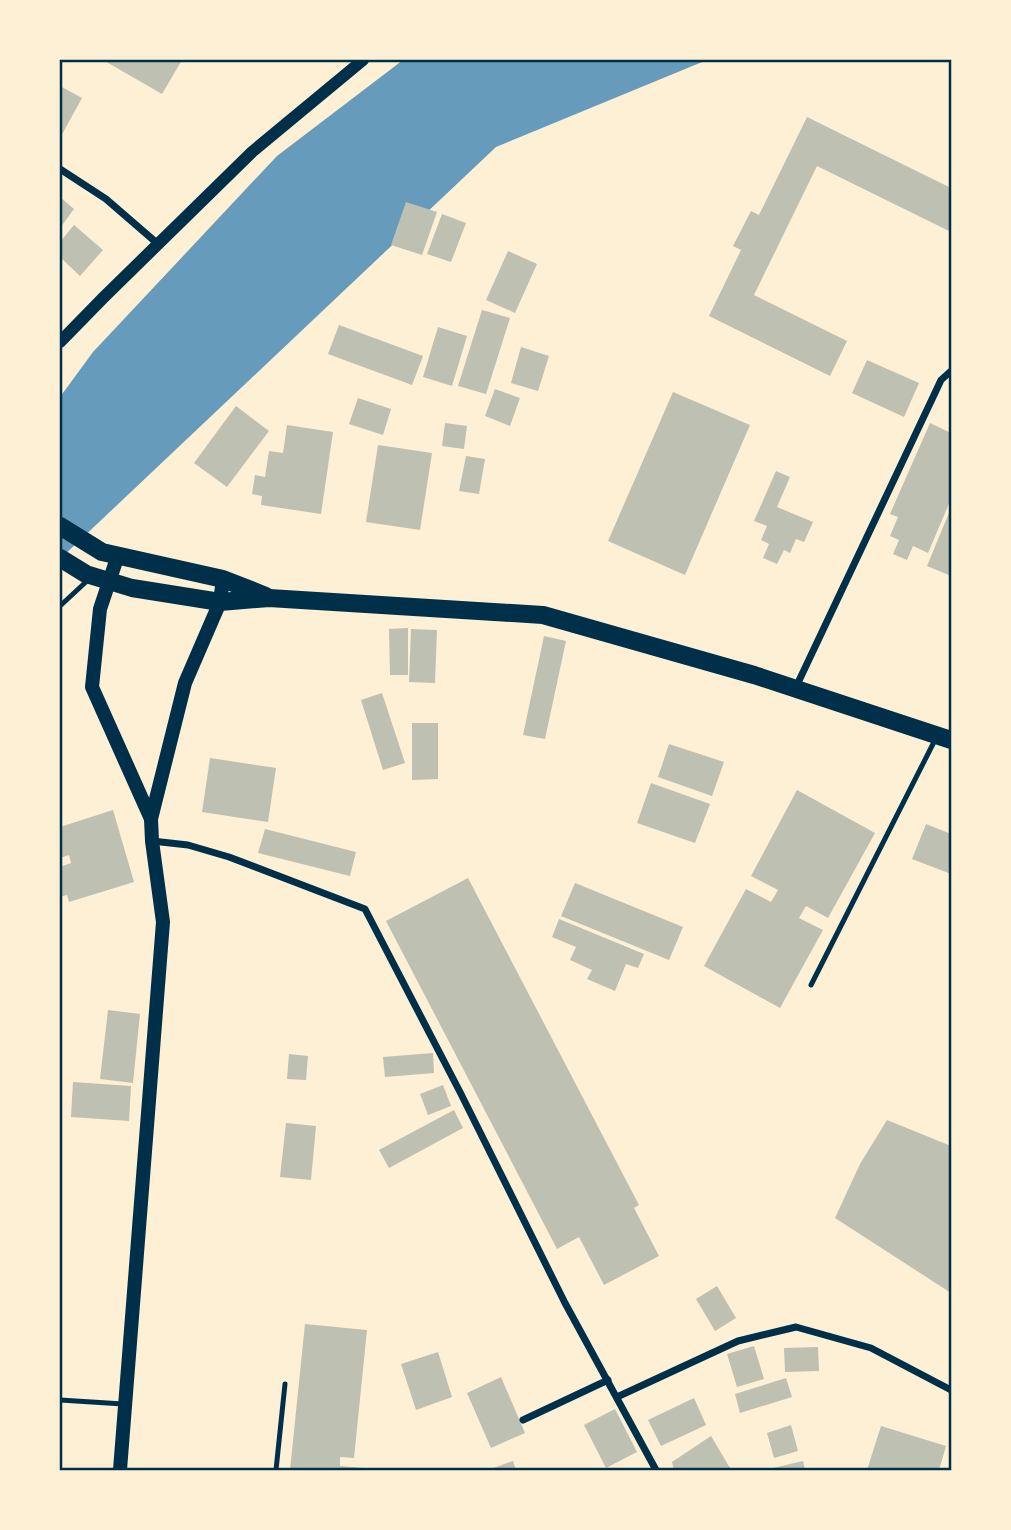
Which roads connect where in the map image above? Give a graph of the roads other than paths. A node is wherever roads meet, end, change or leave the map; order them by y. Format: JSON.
{"nodes":[{"id":1,"x":363,"y":60,"type":"edge"},
{"id":2,"x":60,"y":169,"type":"edge"},
{"id":3,"x":158,"y":244,"type":"junction"},
{"id":4,"x":60,"y":342,"type":"edge"},
{"id":5,"x":951,"y":371,"type":"edge"},
{"id":6,"x":60,"y":526,"type":"edge"},
{"id":7,"x":110,"y":554,"type":"junction"},
{"id":8,"x":60,"y":558,"type":"edge"},
{"id":9,"x":95,"y":577,"type":"junction"},
{"id":10,"x":223,"y":579,"type":"junction"},
{"id":11,"x":270,"y":597,"type":"junction"},
{"id":12,"x":220,"y":602,"type":"junction"},
{"id":13,"x":60,"y":606,"type":"edge"},
{"id":14,"x":795,"y":689,"type":"junction"},
{"id":15,"x":944,"y":737,"type":"edge"},
{"id":16,"x":151,"y":819,"type":"junction"},
{"id":17,"x":152,"y":841,"type":"junction"},
{"id":18,"x":811,"y":985,"type":"dead end"},
{"id":19,"x":608,"y":1380,"type":"junction"},
{"id":20,"x":285,"y":1384,"type":"dead end"},
{"id":21,"x":951,"y":1390,"type":"edge"},
{"id":22,"x":617,"y":1397,"type":"junction"},
{"id":23,"x":60,"y":1400,"type":"edge"},
{"id":24,"x":125,"y":1405,"type":"junction"},
{"id":25,"x":523,"y":1420,"type":"dead end"},
{"id":26,"x":120,"y":1471,"type":"edge"},
{"id":27,"x":276,"y":1471,"type":"edge"},
{"id":28,"x":656,"y":1471,"type":"edge"}],
"edges":[{"from":1,"to":3,"type":"street"},
{"from":2,"to":3,"type":"street"},
{"from":3,"to":4,"type":"street"},
{"from":5,"to":14,"type":"street"},
{"from":6,"to":7,"type":"main road"},
{"from":7,"to":9,"type":"main road"},
{"from":7,"to":10,"type":"main road"},
{"from":8,"to":9,"type":"main road"},
{"from":9,"to":12,"type":"main road"},
{"from":9,"to":13,"type":"lane"},
{"from":9,"to":16,"type":"main road"},
{"from":10,"to":11,"type":"main road"},
{"from":10,"to":12,"type":"main road"},
{"from":11,"to":12,"type":"main road"},
{"from":11,"to":14,"type":"main road"},
{"from":12,"to":16,"type":"main road"},
{"from":14,"to":15,"type":"main road"},
{"from":15,"to":18,"type":"lane"},
{"from":16,"to":17,"type":"main road"},
{"from":17,"to":19,"type":"street"},
{"from":17,"to":24,"type":"main road"},
{"from":19,"to":22,"type":"street"},
{"from":19,"to":25,"type":"street"},
{"from":20,"to":27,"type":"lane"},
{"from":21,"to":22,"type":"street"},
{"from":22,"to":28,"type":"street"},
{"from":23,"to":24,"type":"lane"},
{"from":24,"to":26,"type":"main road"}]}
